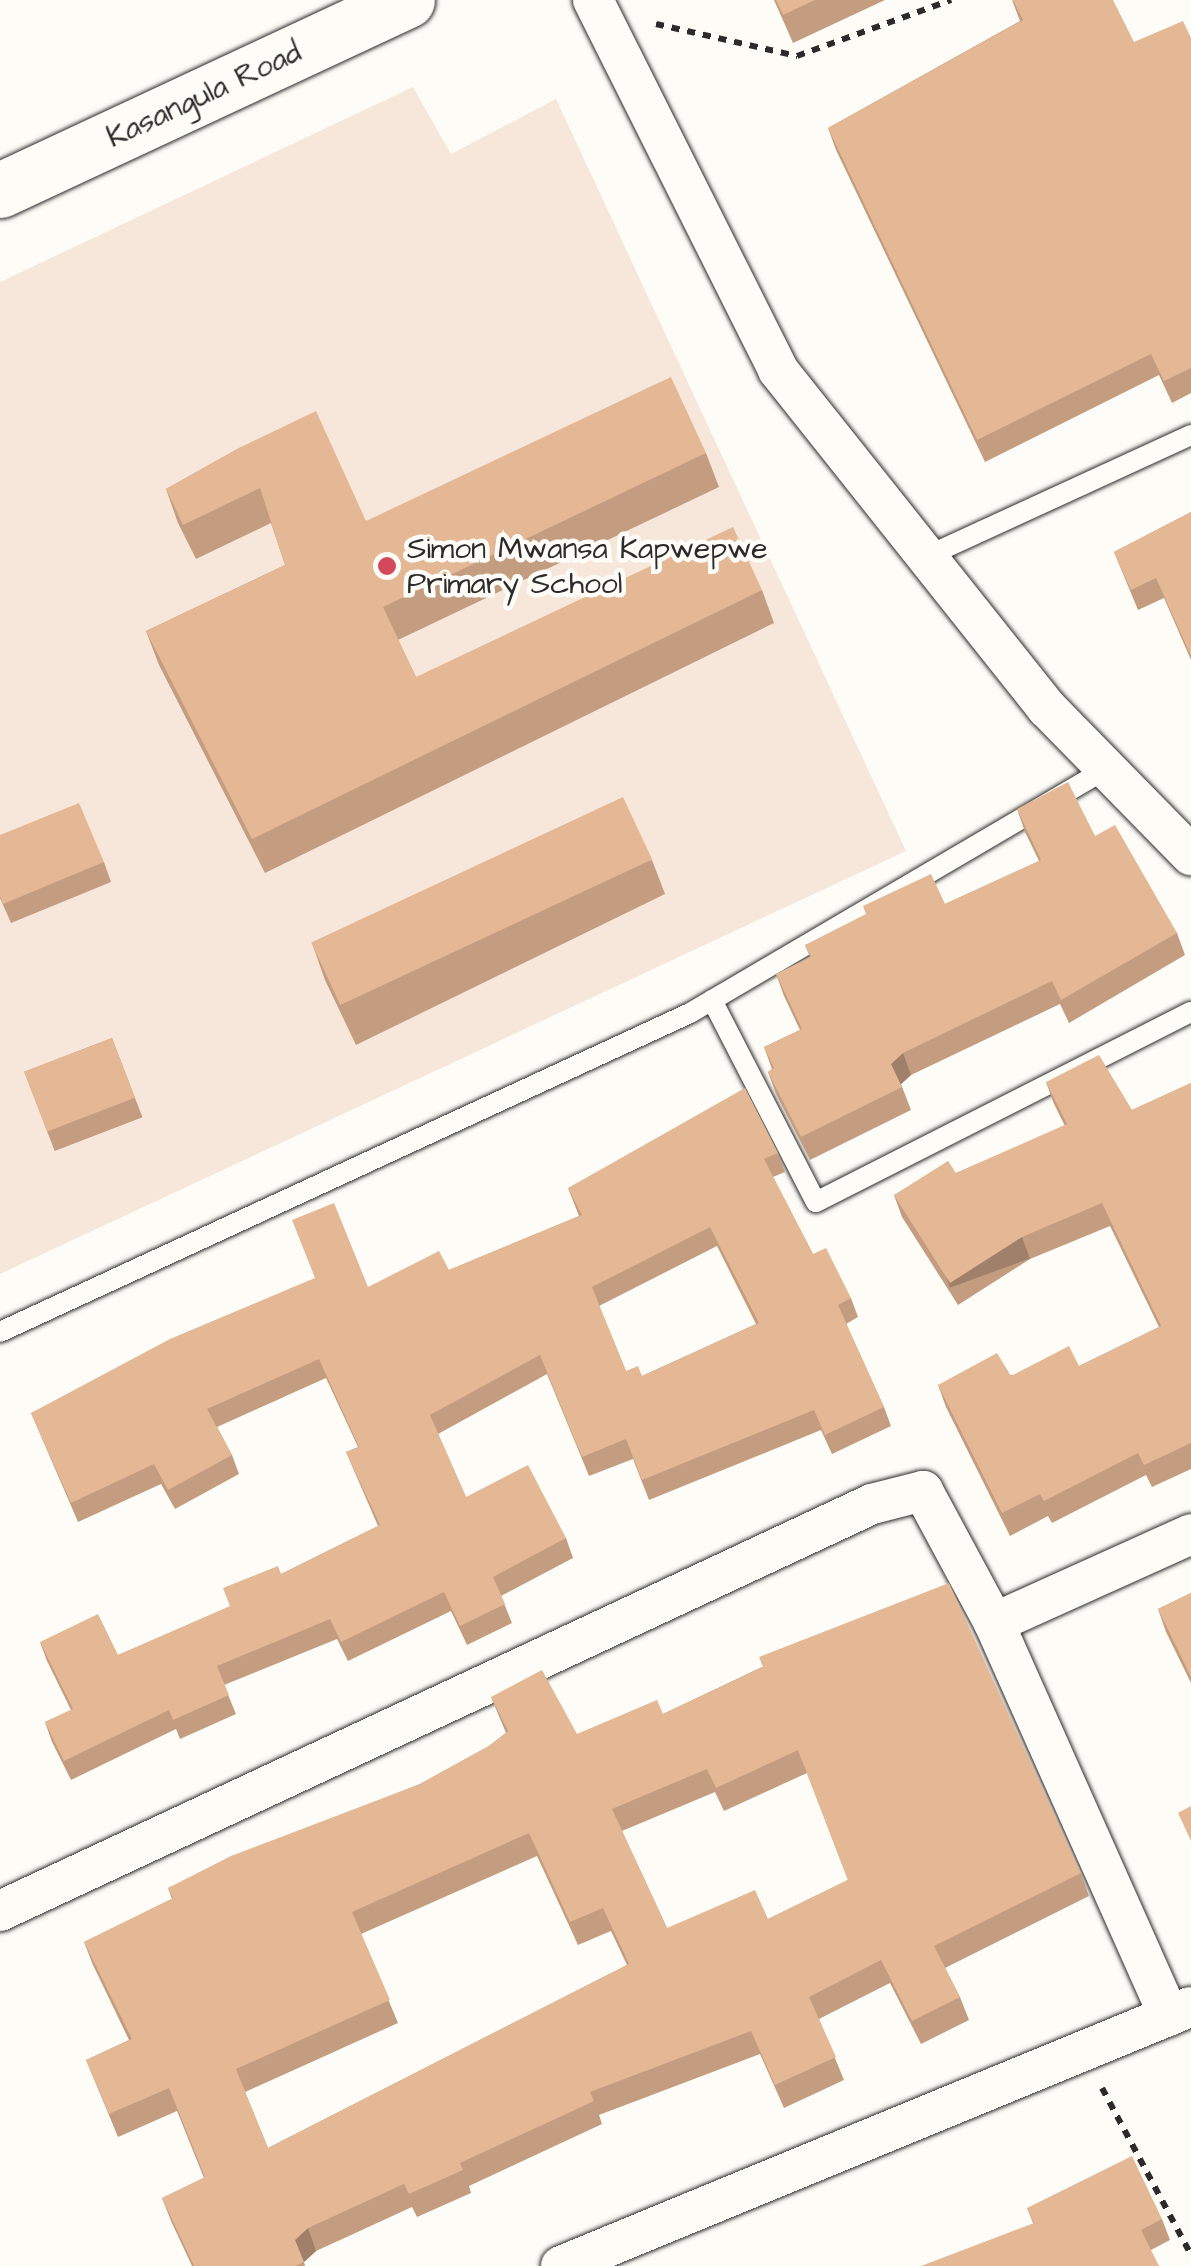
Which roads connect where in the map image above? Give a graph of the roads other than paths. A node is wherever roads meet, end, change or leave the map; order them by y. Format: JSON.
{"nodes":[{"id":1,"x":407,"y":0,"type":"edge"},
{"id":2,"x":596,"y":7,"type":"edge"},
{"id":3,"x":0,"y":190,"type":"edge"},
{"id":4,"x":1191,"y":435,"type":"edge"},
{"id":5,"x":932,"y":554,"type":"junction"},
{"id":6,"x":1102,"y":771,"type":"junction"},
{"id":7,"x":1191,"y":855,"type":"edge"},
{"id":8,"x":712,"y":1000,"type":"junction"},
{"id":9,"x":1191,"y":1012,"type":"edge"},
{"id":10,"x":0,"y":1332,"type":"edge"},
{"id":11,"x":1191,"y":1534,"type":"edge"},
{"id":12,"x":994,"y":1623,"type":"junction"},
{"id":13,"x":0,"y":1910,"type":"edge"},
{"id":14,"x":1180,"y":2011,"type":"edge"},
{"id":15,"x":561,"y":2266,"type":"edge"}],
"edges":[{"from":1,"to":3,"type":"main road","name":"Kasangula Road"},
{"from":2,"to":5,"type":"street"},
{"from":4,"to":5,"type":"lane"},
{"from":5,"to":6,"type":"street"},
{"from":6,"to":7,"type":"street"},
{"from":6,"to":8,"type":"lane"},
{"from":8,"to":9,"type":"lane"},
{"from":8,"to":10,"type":"lane"},
{"from":11,"to":12,"type":"street"},
{"from":12,"to":13,"type":"street"},
{"from":12,"to":14,"type":"street"},
{"from":14,"to":15,"type":"street"}]}
